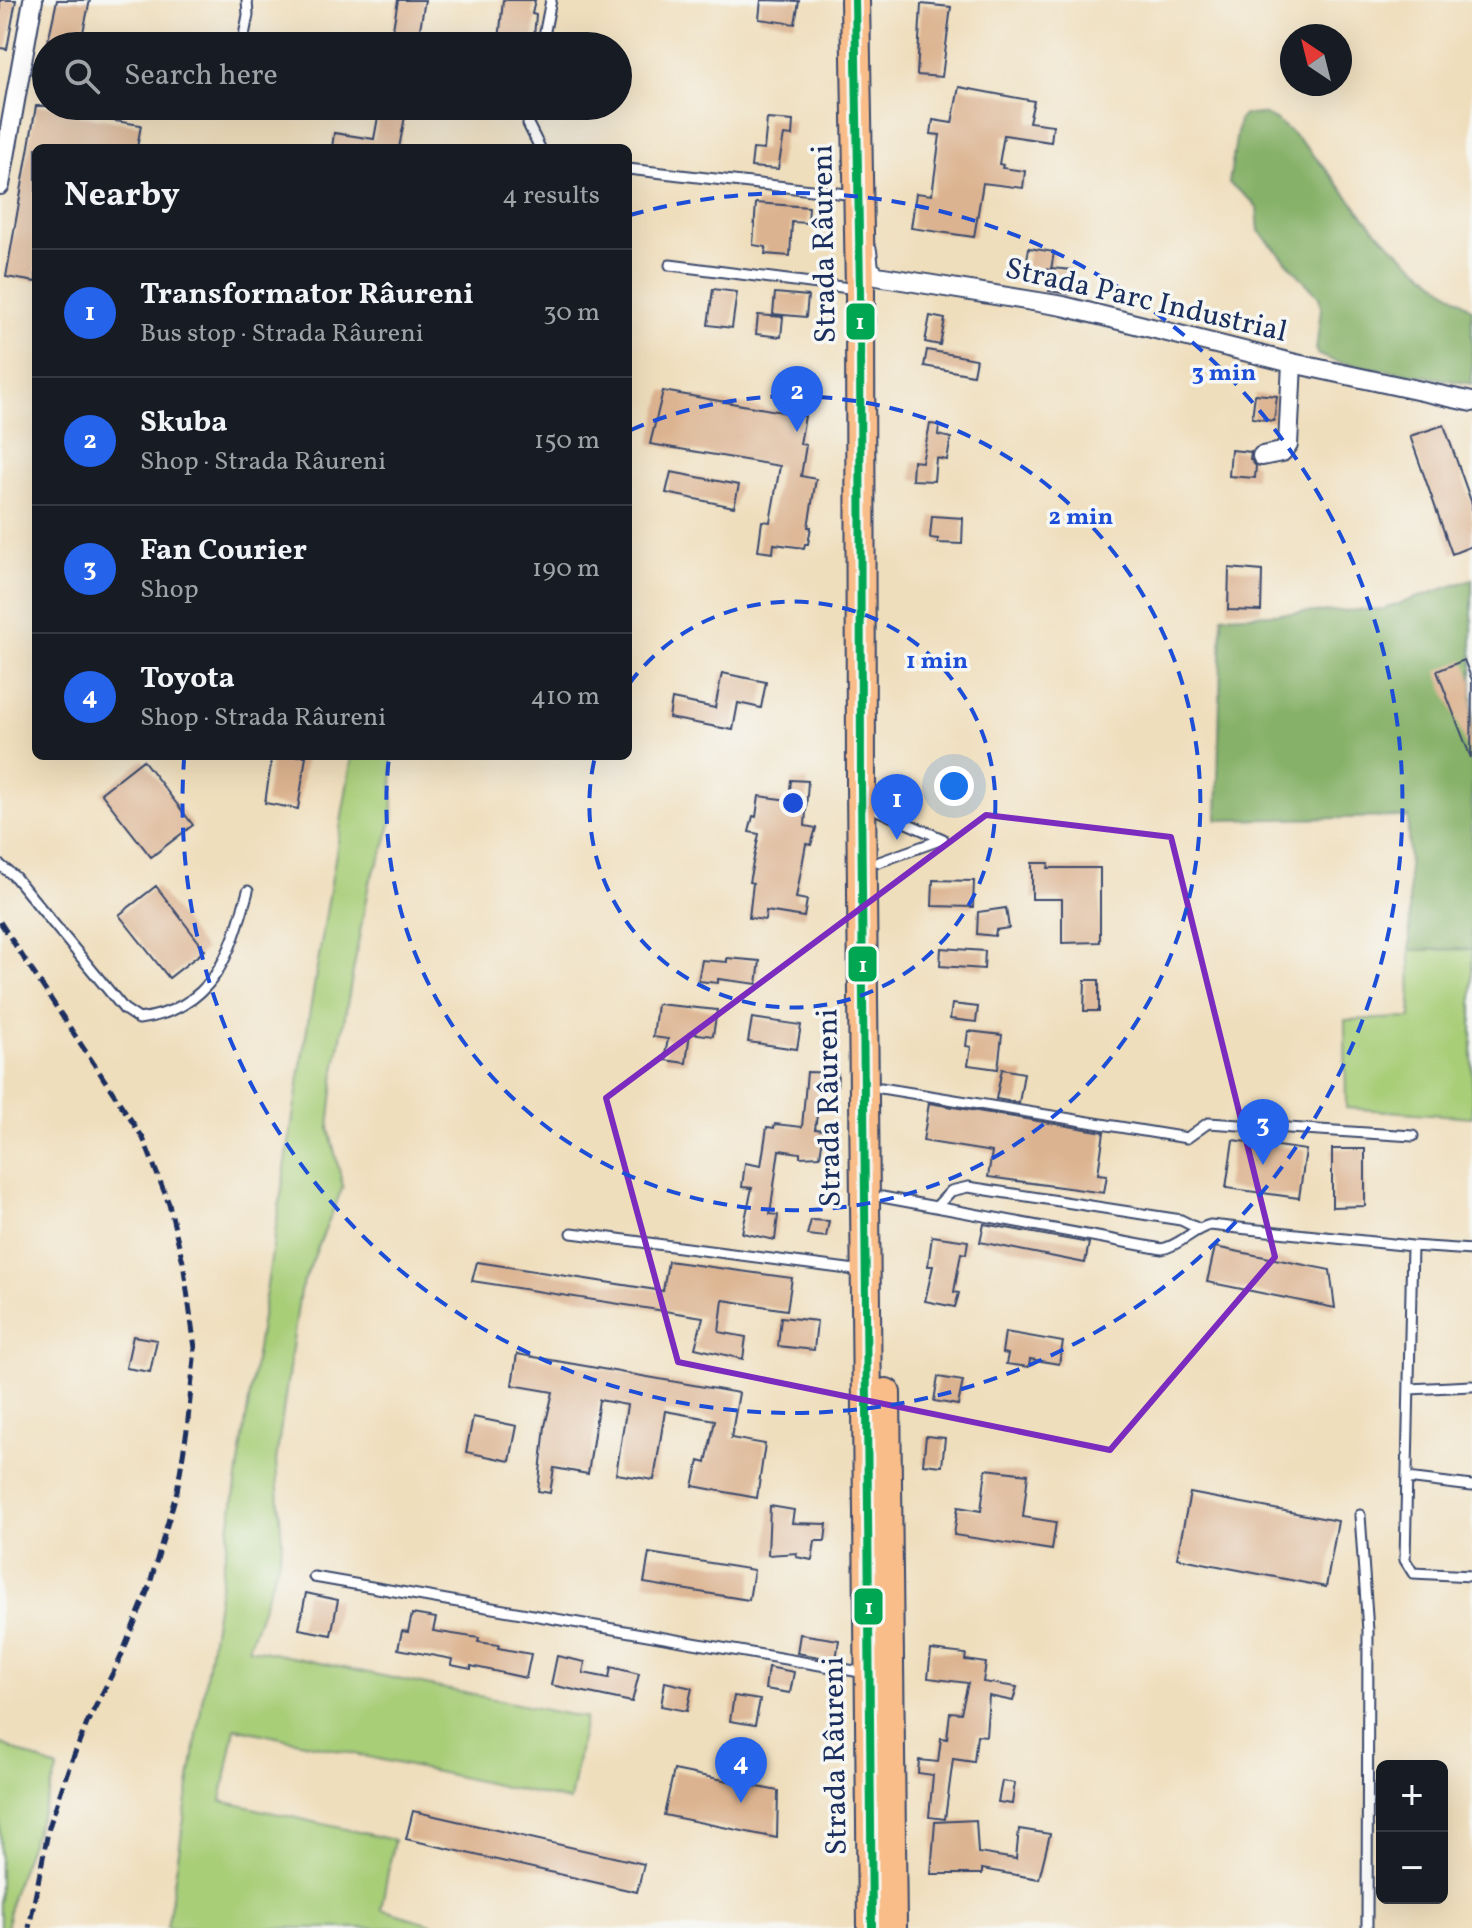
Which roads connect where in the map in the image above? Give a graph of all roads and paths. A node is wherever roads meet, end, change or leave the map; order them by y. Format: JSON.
{"nodes":[{"id":1,"x":33,"y":0,"type":"edge"},
{"id":2,"x":247,"y":0,"type":"edge"},
{"id":3,"x":551,"y":0,"type":"edge"},
{"id":4,"x":855,"y":0,"type":"edge"},
{"id":5,"x":874,"y":0,"type":"edge"},
{"id":6,"x":245,"y":32,"type":"edge"},
{"id":7,"x":545,"y":32,"type":"edge"},
{"id":8,"x":529,"y":120,"type":"edge"},
{"id":9,"x":538,"y":144,"type":"edge"},
{"id":10,"x":632,"y":170,"type":"edge"},
{"id":11,"x":0,"y":185,"type":"edge"},
{"id":12,"x":858,"y":203,"type":"junction"},
{"id":13,"x":670,"y":265,"type":"dead end"},
{"id":14,"x":869,"y":283,"type":"junction"},
{"id":15,"x":1292,"y":363,"type":"junction"},
{"id":16,"x":1472,"y":402,"type":"edge"},
{"id":17,"x":1262,"y":456,"type":"dead end"},
{"id":18,"x":879,"y":811,"type":"junction"},
{"id":19,"x":879,"y":862,"type":"junction"},
{"id":20,"x":0,"y":865,"type":"edge"},
{"id":21,"x":248,"y":891,"type":"dead end"},
{"id":22,"x":881,"y":1088,"type":"junction"},
{"id":23,"x":1413,"y":1136,"type":"dead end"},
{"id":24,"x":882,"y":1197,"type":"junction"},
{"id":25,"x":937,"y":1206,"type":"junction"},
{"id":26,"x":1197,"y":1228,"type":"junction"},
{"id":27,"x":572,"y":1233,"type":"dead end"},
{"id":28,"x":1412,"y":1246,"type":"junction"},
{"id":29,"x":1472,"y":1250,"type":"edge"},
{"id":30,"x":865,"y":1272,"type":"junction"},
{"id":31,"x":1472,"y":1386,"type":"edge"},
{"id":32,"x":1409,"y":1389,"type":"junction"},
{"id":33,"x":1407,"y":1478,"type":"junction"},
{"id":34,"x":1472,"y":1486,"type":"edge"},
{"id":35,"x":1360,"y":1515,"type":"dead end"},
{"id":36,"x":1472,"y":1576,"type":"edge"},
{"id":37,"x":314,"y":1577,"type":"dead end"},
{"id":38,"x":869,"y":1674,"type":"junction"},
{"id":39,"x":872,"y":1928,"type":"edge"},
{"id":40,"x":893,"y":1928,"type":"edge"},
{"id":41,"x":1367,"y":1928,"type":"edge"}],
"edges":[{"from":1,"to":11,"type":"street"},
{"from":2,"to":6,"type":"lane"},
{"from":3,"to":7,"type":"lane"},
{"from":4,"to":12,"type":"main road","name":"Strada Râureni"},
{"from":5,"to":14,"type":"main road","name":"Strada Râureni"},
{"from":8,"to":9,"type":"lane"},
{"from":10,"to":12,"type":"lane"},
{"from":12,"to":14,"type":"main road","name":"Strada Râureni"},
{"from":13,"to":14,"type":"lane"},
{"from":14,"to":15,"type":"street","name":"Strada Parc Industrial"},
{"from":14,"to":18,"type":"main road","name":"Strada Râureni"},
{"from":14,"to":30,"type":"main road","name":"Strada Râureni"},
{"from":15,"to":16,"type":"street","name":"Strada Parc Industrial"},
{"from":15,"to":17,"type":"street"},
{"from":18,"to":19,"type":"main road","name":"Strada Râureni"},
{"from":18,"to":19,"type":"lane"},
{"from":19,"to":22,"type":"main road","name":"Strada Râureni"},
{"from":20,"to":21,"type":"lane"},
{"from":22,"to":23,"type":"lane"},
{"from":22,"to":24,"type":"main road","name":"Strada Râureni"},
{"from":24,"to":25,"type":"lane"},
{"from":24,"to":40,"type":"main road","name":"Strada Râureni"},
{"from":25,"to":26,"type":"lane"},
{"from":25,"to":26,"type":"lane"},
{"from":26,"to":28,"type":"lane"},
{"from":27,"to":30,"type":"lane"},
{"from":28,"to":29,"type":"lane"},
{"from":28,"to":32,"type":"lane"},
{"from":30,"to":38,"type":"main road","name":"Strada Râureni"},
{"from":31,"to":32,"type":"lane"},
{"from":32,"to":33,"type":"lane"},
{"from":33,"to":34,"type":"lane"},
{"from":33,"to":36,"type":"lane"},
{"from":35,"to":41,"type":"lane"},
{"from":37,"to":38,"type":"lane"},
{"from":38,"to":39,"type":"main road","name":"Strada Râureni"}]}
